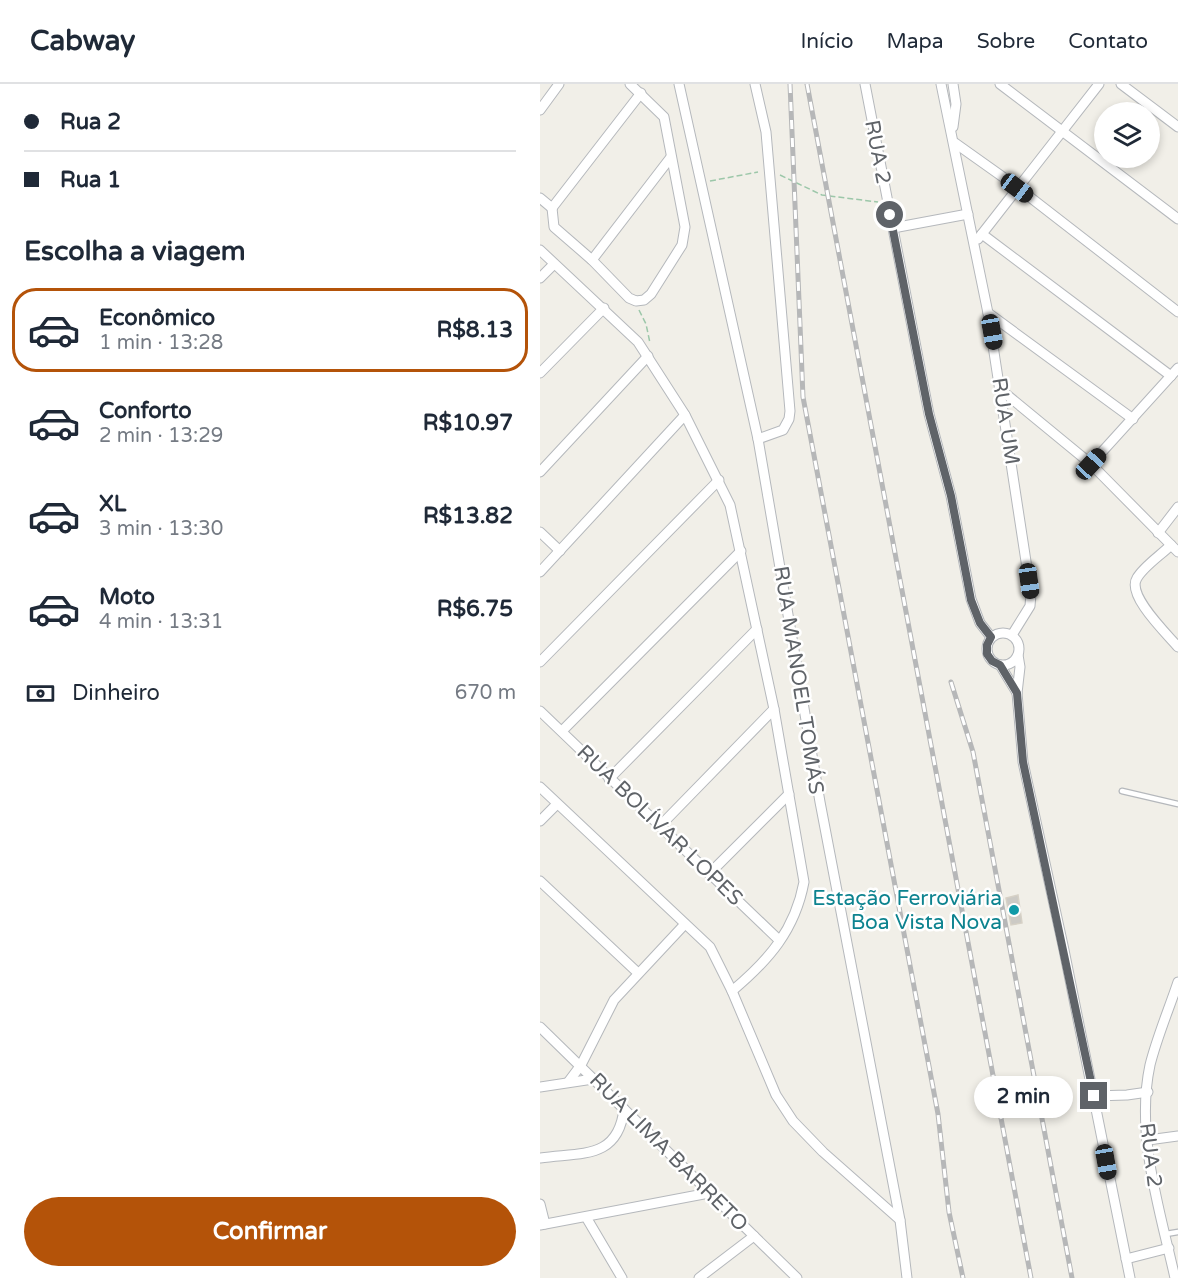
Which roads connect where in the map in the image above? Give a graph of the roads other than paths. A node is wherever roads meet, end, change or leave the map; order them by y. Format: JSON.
{"nodes":[{"id":1,"x":559,"y":84,"type":"edge"},
{"id":2,"x":630,"y":84,"type":"edge"},
{"id":3,"x":679,"y":84,"type":"edge"},
{"id":4,"x":754,"y":84,"type":"edge"},
{"id":5,"x":866,"y":84,"type":"edge"},
{"id":6,"x":941,"y":84,"type":"edge"},
{"id":7,"x":953,"y":84,"type":"edge"},
{"id":8,"x":1000,"y":84,"type":"edge"},
{"id":9,"x":1099,"y":84,"type":"edge"},
{"id":10,"x":1121,"y":84,"type":"edge"},
{"id":11,"x":640,"y":93,"type":"junction"},
{"id":12,"x":540,"y":110,"type":"edge"},
{"id":13,"x":685,"y":113,"type":"junction"},
{"id":14,"x":664,"y":117,"type":"junction"},
{"id":15,"x":1178,"y":127,"type":"edge"},
{"id":16,"x":1061,"y":131,"type":"junction"},
{"id":17,"x":954,"y":138,"type":"junction"},
{"id":18,"x":671,"y":157,"type":"junction"},
{"id":19,"x":1017,"y":188,"type":"junction"},
{"id":20,"x":540,"y":198,"type":"edge"},
{"id":21,"x":552,"y":208,"type":"junction"},
{"id":22,"x":968,"y":214,"type":"junction"},
{"id":23,"x":1178,"y":219,"type":"edge"},
{"id":24,"x":893,"y":228,"type":"junction"},
{"id":25,"x":982,"y":234,"type":"junction"},
{"id":26,"x":975,"y":243,"type":"junction"},
{"id":27,"x":540,"y":250,"type":"edge"},
{"id":28,"x":592,"y":260,"type":"junction"},
{"id":29,"x":554,"y":264,"type":"junction"},
{"id":30,"x":540,"y":278,"type":"edge"},
{"id":31,"x":604,"y":308,"type":"junction"},
{"id":32,"x":1178,"y":312,"type":"edge"},
{"id":33,"x":988,"y":313,"type":"junction"},
{"id":34,"x":648,"y":356,"type":"junction"},
{"id":35,"x":1175,"y":372,"type":"edge"},
{"id":36,"x":540,"y":373,"type":"edge"},
{"id":37,"x":1001,"y":390,"type":"junction"},
{"id":38,"x":685,"y":415,"type":"junction"},
{"id":39,"x":1133,"y":419,"type":"junction"},
{"id":40,"x":758,"y":439,"type":"junction"},
{"id":41,"x":1091,"y":464,"type":"junction"},
{"id":42,"x":540,"y":472,"type":"edge"},
{"id":43,"x":719,"y":480,"type":"junction"},
{"id":44,"x":1178,"y":507,"type":"edge"},
{"id":45,"x":540,"y":532,"type":"edge"},
{"id":46,"x":1158,"y":532,"type":"junction"},
{"id":47,"x":1174,"y":548,"type":"edge"},
{"id":48,"x":560,"y":551,"type":"junction"},
{"id":49,"x":741,"y":551,"type":"junction"},
{"id":50,"x":540,"y":572,"type":"edge"},
{"id":51,"x":757,"y":629,"type":"junction"},
{"id":52,"x":1012,"y":635,"type":"junction"},
{"id":53,"x":991,"y":637,"type":"junction"},
{"id":54,"x":1178,"y":647,"type":"edge"},
{"id":55,"x":1018,"y":655,"type":"junction"},
{"id":56,"x":540,"y":662,"type":"edge"},
{"id":57,"x":1000,"y":665,"type":"junction"},
{"id":58,"x":1017,"y":693,"type":"junction"},
{"id":59,"x":774,"y":709,"type":"junction"},
{"id":60,"x":540,"y":711,"type":"edge"},
{"id":61,"x":562,"y":731,"type":"junction"},
{"id":62,"x":609,"y":779,"type":"junction"},
{"id":63,"x":540,"y":788,"type":"edge"},
{"id":64,"x":1122,"y":791,"type":"dead end"},
{"id":65,"x":789,"y":794,"type":"junction"},
{"id":66,"x":557,"y":804,"type":"junction"},
{"id":67,"x":1178,"y":804,"type":"edge"},
{"id":68,"x":540,"y":821,"type":"edge"},
{"id":69,"x":660,"y":826,"type":"junction"},
{"id":70,"x":709,"y":873,"type":"junction"},
{"id":71,"x":540,"y":881,"type":"edge"},
{"id":72,"x":685,"y":924,"type":"junction"},
{"id":73,"x":779,"y":940,"type":"junction"},
{"id":74,"x":638,"y":973,"type":"junction"},
{"id":75,"x":1178,"y":982,"type":"edge"},
{"id":76,"x":732,"y":991,"type":"junction"},
{"id":77,"x":540,"y":1027,"type":"edge"},
{"id":78,"x":581,"y":1065,"type":"junction"},
{"id":79,"x":593,"y":1079,"type":"junction"},
{"id":80,"x":569,"y":1081,"type":"junction"},
{"id":81,"x":540,"y":1087,"type":"edge"},
{"id":82,"x":1148,"y":1092,"type":"junction"},
{"id":83,"x":1094,"y":1096,"type":"junction"},
{"id":84,"x":624,"y":1109,"type":"junction"},
{"id":85,"x":633,"y":1118,"type":"junction"},
{"id":86,"x":622,"y":1124,"type":"junction"},
{"id":87,"x":1178,"y":1136,"type":"edge"},
{"id":88,"x":1148,"y":1140,"type":"junction"},
{"id":89,"x":540,"y":1158,"type":"edge"},
{"id":90,"x":709,"y":1193,"type":"junction"},
{"id":91,"x":540,"y":1204,"type":"edge"},
{"id":92,"x":586,"y":1217,"type":"junction"},
{"id":93,"x":900,"y":1220,"type":"junction"},
{"id":94,"x":543,"y":1224,"type":"edge"},
{"id":95,"x":1178,"y":1232,"type":"edge"},
{"id":96,"x":1166,"y":1234,"type":"junction"},
{"id":97,"x":754,"y":1236,"type":"junction"},
{"id":98,"x":1168,"y":1248,"type":"junction"},
{"id":99,"x":1126,"y":1259,"type":"junction"},
{"id":100,"x":622,"y":1278,"type":"edge"},
{"id":101,"x":699,"y":1278,"type":"edge"},
{"id":102,"x":797,"y":1278,"type":"edge"},
{"id":103,"x":907,"y":1278,"type":"edge"},
{"id":104,"x":1130,"y":1278,"type":"edge"},
{"id":105,"x":1175,"y":1278,"type":"edge"}],
"edges":[{"from":1,"to":12,"type":"street"},
{"from":2,"to":11,"type":"street"},
{"from":3,"to":13,"type":"street","name":"RUA MANOEL TOMÁS"},
{"from":4,"to":40,"type":"street"},
{"from":5,"to":24,"type":"street","name":"RUA 2"},
{"from":6,"to":17,"type":"street","name":"RUA UM"},
{"from":7,"to":17,"type":"street"},
{"from":8,"to":16,"type":"street"},
{"from":9,"to":16,"type":"street"},
{"from":10,"to":15,"type":"street"},
{"from":11,"to":14,"type":"street"},
{"from":11,"to":21,"type":"street"},
{"from":13,"to":14,"type":"street"},
{"from":13,"to":40,"type":"street","name":"RUA MANOEL TOMÁS"},
{"from":14,"to":18,"type":"street"},
{"from":16,"to":19,"type":"street"},
{"from":16,"to":23,"type":"street"},
{"from":17,"to":19,"type":"street"},
{"from":17,"to":22,"type":"street","name":"RUA UM"},
{"from":18,"to":28,"type":"street"},
{"from":18,"to":28,"type":"street"},
{"from":19,"to":25,"type":"street"},
{"from":19,"to":32,"type":"street"},
{"from":20,"to":21,"type":"street"},
{"from":21,"to":28,"type":"street"},
{"from":22,"to":24,"type":"street"},
{"from":22,"to":26,"type":"street","name":"RUA UM"},
{"from":24,"to":53,"type":"street","name":"RUA 2"},
{"from":25,"to":26,"type":"street"},
{"from":25,"to":35,"type":"street"},
{"from":26,"to":33,"type":"street","name":"RUA UM"},
{"from":27,"to":29,"type":"street"},
{"from":29,"to":30,"type":"street"},
{"from":29,"to":31,"type":"street"},
{"from":31,"to":34,"type":"street"},
{"from":31,"to":36,"type":"street"},
{"from":33,"to":37,"type":"street","name":"RUA UM"},
{"from":33,"to":39,"type":"street"},
{"from":34,"to":38,"type":"street"},
{"from":34,"to":42,"type":"street"},
{"from":35,"to":39,"type":"street"},
{"from":37,"to":41,"type":"street"},
{"from":37,"to":52,"type":"street","name":"RUA UM"},
{"from":38,"to":43,"type":"street"},
{"from":38,"to":48,"type":"street"},
{"from":39,"to":41,"type":"street"},
{"from":40,"to":93,"type":"street","name":"RUA MANOEL TOMÁS"},
{"from":41,"to":46,"type":"street"},
{"from":43,"to":49,"type":"street"},
{"from":43,"to":56,"type":"street"},
{"from":44,"to":46,"type":"street"},
{"from":45,"to":48,"type":"street"},
{"from":46,"to":47,"type":"street"},
{"from":47,"to":54,"type":"street"},
{"from":48,"to":50,"type":"street"},
{"from":49,"to":51,"type":"street"},
{"from":49,"to":61,"type":"street"},
{"from":51,"to":59,"type":"street"},
{"from":51,"to":62,"type":"street"},
{"from":52,"to":53,"type":"street"},
{"from":52,"to":55,"type":"street"},
{"from":53,"to":57,"type":"street"},
{"from":55,"to":57,"type":"street"},
{"from":55,"to":58,"type":"street"},
{"from":57,"to":58,"type":"street"},
{"from":58,"to":83,"type":"street"},
{"from":59,"to":65,"type":"street"},
{"from":59,"to":69,"type":"street"},
{"from":60,"to":61,"type":"street","name":"RUA BOLÍVAR LOPES"},
{"from":61,"to":62,"type":"street","name":"RUA BOLÍVAR LOPES"},
{"from":62,"to":69,"type":"street","name":"RUA BOLÍVAR LOPES"},
{"from":63,"to":66,"type":"street"},
{"from":64,"to":67,"type":"lane"},
{"from":65,"to":70,"type":"street"},
{"from":65,"to":73,"type":"street"},
{"from":66,"to":68,"type":"street"},
{"from":66,"to":72,"type":"street"},
{"from":69,"to":70,"type":"street","name":"RUA BOLÍVAR LOPES"},
{"from":70,"to":73,"type":"street","name":"RUA BOLÍVAR LOPES"},
{"from":71,"to":74,"type":"street"},
{"from":72,"to":74,"type":"street"},
{"from":72,"to":76,"type":"street"},
{"from":73,"to":76,"type":"street"},
{"from":74,"to":78,"type":"street"},
{"from":75,"to":82,"type":"street","name":"RUA 2"},
{"from":76,"to":93,"type":"street"},
{"from":77,"to":78,"type":"street","name":"RUA LIMA BARRETO"},
{"from":78,"to":79,"type":"street","name":"RUA LIMA BARRETO"},
{"from":78,"to":80,"type":"street"},
{"from":79,"to":80,"type":"street"},
{"from":79,"to":84,"type":"street","name":"RUA LIMA BARRETO"},
{"from":80,"to":81,"type":"street"},
{"from":82,"to":83,"type":"street"},
{"from":82,"to":88,"type":"street","name":"RUA 2"},
{"from":83,"to":99,"type":"street"},
{"from":84,"to":85,"type":"street","name":"RUA LIMA BARRETO"},
{"from":84,"to":86,"type":"street"},
{"from":85,"to":86,"type":"street"},
{"from":85,"to":90,"type":"street","name":"RUA LIMA BARRETO"},
{"from":86,"to":89,"type":"street"},
{"from":87,"to":88,"type":"street"},
{"from":88,"to":96,"type":"street","name":"RUA 2"},
{"from":90,"to":92,"type":"street"},
{"from":90,"to":97,"type":"street","name":"RUA LIMA BARRETO"},
{"from":91,"to":94,"type":"street"},
{"from":92,"to":94,"type":"street"},
{"from":92,"to":100,"type":"street"},
{"from":93,"to":103,"type":"street","name":"RUA MANOEL TOMÁS"},
{"from":95,"to":96,"type":"lane"},
{"from":96,"to":98,"type":"street","name":"RUA 2"},
{"from":97,"to":101,"type":"street"},
{"from":97,"to":102,"type":"street","name":"RUA LIMA BARRETO"},
{"from":98,"to":99,"type":"street"},
{"from":98,"to":105,"type":"street","name":"RUA 2"},
{"from":99,"to":104,"type":"street"}]}
